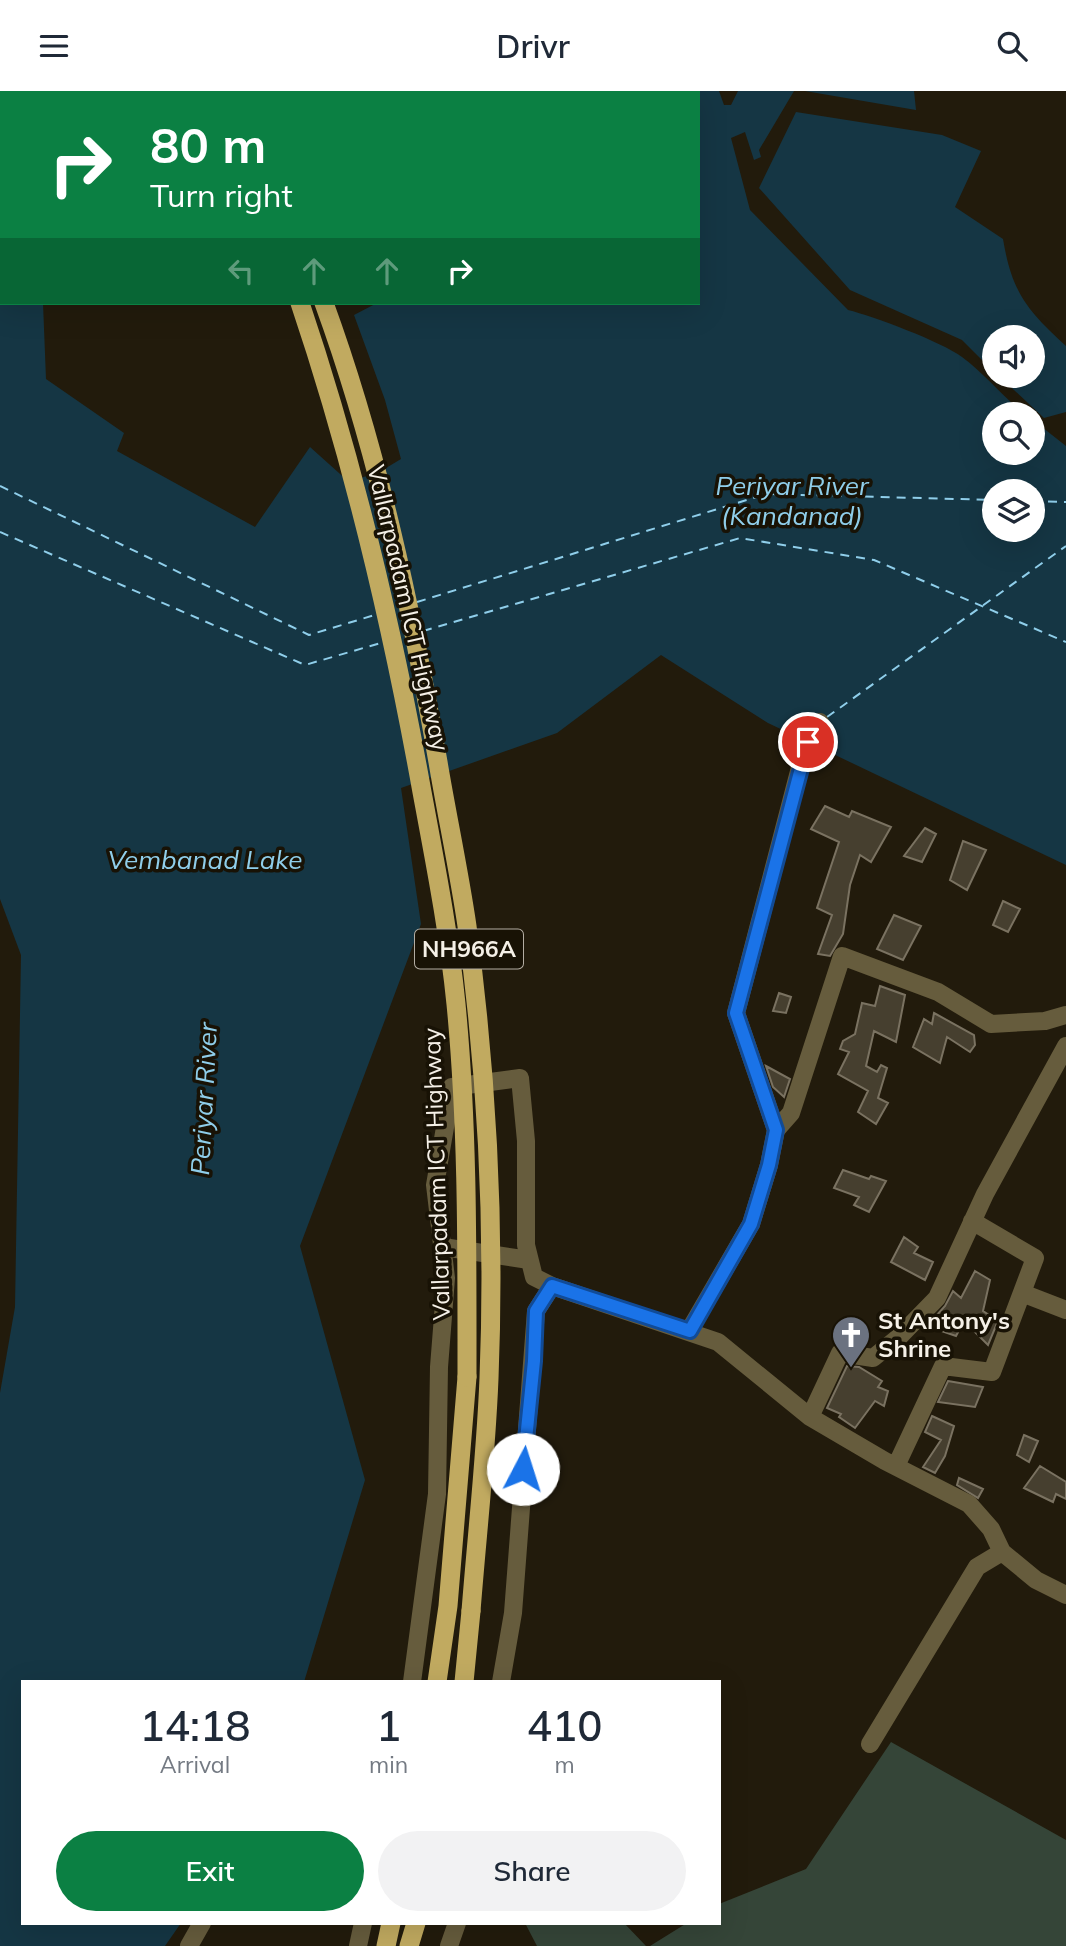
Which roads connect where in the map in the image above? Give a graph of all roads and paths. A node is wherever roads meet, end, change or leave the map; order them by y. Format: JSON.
{"nodes":[{"id":1,"x":301,"y":305,"type":"edge"},
{"id":2,"x":325,"y":305,"type":"edge"},
{"id":3,"x":820,"y":722,"type":"dead end"},
{"id":4,"x":1066,"y":1015,"type":"edge"},
{"id":5,"x":1066,"y":1046,"type":"edge"},
{"id":6,"x":776,"y":1130,"type":"junction"},
{"id":7,"x":972,"y":1221,"type":"junction"},
{"id":8,"x":443,"y":1247,"type":"junction"},
{"id":9,"x":530,"y":1260,"type":"junction"},
{"id":10,"x":552,"y":1286,"type":"junction"},
{"id":11,"x":1022,"y":1293,"type":"junction"},
{"id":12,"x":1066,"y":1310,"type":"edge"},
{"id":13,"x":690,"y":1331,"type":"junction"},
{"id":14,"x":810,"y":1417,"type":"junction"},
{"id":15,"x":895,"y":1466,"type":"junction"},
{"id":16,"x":1002,"y":1552,"type":"junction"},
{"id":17,"x":1066,"y":1595,"type":"edge"},
{"id":18,"x":412,"y":1680,"type":"edge"},
{"id":19,"x":436,"y":1680,"type":"edge"},
{"id":20,"x":464,"y":1680,"type":"edge"},
{"id":21,"x":501,"y":1680,"type":"edge"},
{"id":22,"x":870,"y":1744,"type":"dead end"},
{"id":23,"x":201,"y":1925,"type":"edge"},
{"id":24,"x":363,"y":1925,"type":"edge"},
{"id":25,"x":391,"y":1925,"type":"edge"},
{"id":26,"x":415,"y":1925,"type":"edge"},
{"id":27,"x":456,"y":1925,"type":"edge"},
{"id":28,"x":189,"y":1946,"type":"edge"},
{"id":29,"x":358,"y":1946,"type":"edge"},
{"id":30,"x":386,"y":1946,"type":"edge"},
{"id":31,"x":409,"y":1946,"type":"edge"},
{"id":32,"x":449,"y":1946,"type":"edge"}],
"edges":[{"from":1,"to":19,"type":"highway","name":"Vallarpadam ICT Highway","number":"NH966A","bridge":true},
{"from":2,"to":20,"type":"highway","name":"Vallarpadam ICT Highway","number":"NH966A","bridge":true},
{"from":3,"to":6,"type":"street"},
{"from":4,"to":6,"type":"street"},
{"from":5,"to":7,"type":"street"},
{"from":6,"to":13,"type":"street"},
{"from":7,"to":11,"type":"street"},
{"from":7,"to":14,"type":"street"},
{"from":8,"to":9,"type":"street"},
{"from":8,"to":9,"type":"street"},
{"from":8,"to":18,"type":"street"},
{"from":9,"to":10,"type":"street"},
{"from":10,"to":13,"type":"street"},
{"from":10,"to":21,"type":"street"},
{"from":11,"to":12,"type":"street"},
{"from":11,"to":15,"type":"street"},
{"from":13,"to":14,"type":"street"},
{"from":14,"to":15,"type":"street"},
{"from":15,"to":16,"type":"street"},
{"from":16,"to":17,"type":"street"},
{"from":16,"to":22,"type":"street"},
{"from":23,"to":28,"type":"street"},
{"from":24,"to":29,"type":"street"},
{"from":25,"to":30,"type":"highway"},
{"from":26,"to":31,"type":"highway"},
{"from":27,"to":32,"type":"street"}]}
